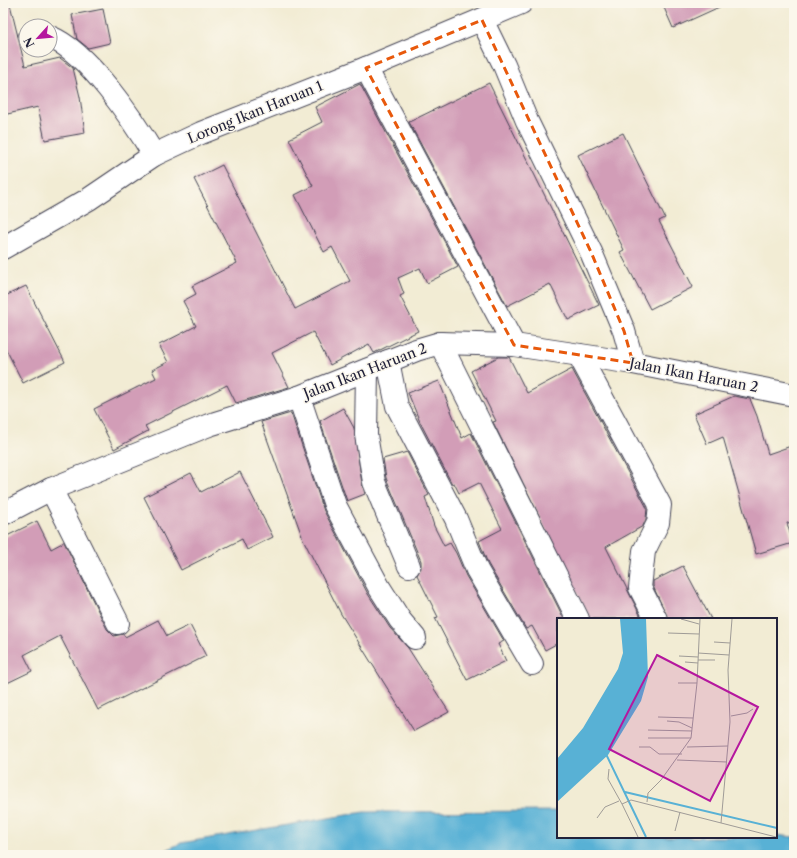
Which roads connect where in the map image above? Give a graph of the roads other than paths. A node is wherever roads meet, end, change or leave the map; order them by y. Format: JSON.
{"nodes":[{"id":1,"x":521,"y":3,"type":"edge"},
{"id":2,"x":482,"y":20,"type":"junction"},
{"id":3,"x":58,"y":40,"type":"edge"},
{"id":4,"x":366,"y":68,"type":"junction"},
{"id":5,"x":154,"y":155,"type":"junction"},
{"id":6,"x":3,"y":248,"type":"edge"},
{"id":7,"x":440,"y":343,"type":"junction"},
{"id":8,"x":514,"y":345,"type":"junction"},
{"id":9,"x":579,"y":355,"type":"junction"},
{"id":10,"x":388,"y":361,"type":"junction"},
{"id":11,"x":633,"y":363,"type":"junction"},
{"id":12,"x":367,"y":370,"type":"junction"},
{"id":13,"x":794,"y":395,"type":"edge"},
{"id":14,"x":299,"y":397,"type":"junction"},
{"id":15,"x":51,"y":489,"type":"junction"},
{"id":16,"x":3,"y":514,"type":"edge"},
{"id":17,"x":409,"y":566,"type":"dead end"},
{"id":18,"x":578,"y":618,"type":"edge"},
{"id":19,"x":655,"y":618,"type":"edge"},
{"id":20,"x":118,"y":623,"type":"dead end"},
{"id":21,"x":415,"y":638,"type":"dead end"},
{"id":22,"x":532,"y":664,"type":"dead end"}],
"edges":[{"from":1,"to":2,"type":"street","name":"Lorong Ikan Haruan 1"},
{"from":2,"to":4,"type":"street","name":"Lorong Ikan Haruan 1"},
{"from":2,"to":11,"type":"street"},
{"from":3,"to":5,"type":"street"},
{"from":4,"to":5,"type":"street","name":"Lorong Ikan Haruan 1"},
{"from":4,"to":8,"type":"street"},
{"from":5,"to":6,"type":"street","name":"Lorong Ikan Haruan 1"},
{"from":7,"to":8,"type":"street","name":"Jalan Ikan Haruan 2"},
{"from":7,"to":10,"type":"street","name":"Jalan Ikan Haruan 2"},
{"from":7,"to":18,"type":"street"},
{"from":8,"to":9,"type":"street","name":"Jalan Ikan Haruan 2"},
{"from":9,"to":11,"type":"street","name":"Jalan Ikan Haruan 2"},
{"from":9,"to":19,"type":"street"},
{"from":10,"to":12,"type":"street","name":"Jalan Ikan Haruan 2"},
{"from":10,"to":22,"type":"street"},
{"from":11,"to":13,"type":"street","name":"Jalan Ikan Haruan 2"},
{"from":12,"to":14,"type":"street","name":"Jalan Ikan Haruan 2"},
{"from":12,"to":17,"type":"street"},
{"from":14,"to":15,"type":"street","name":"Jalan Ikan Haruan 2"},
{"from":14,"to":21,"type":"street"},
{"from":15,"to":16,"type":"street","name":"Jalan Ikan Haruan 2"},
{"from":15,"to":20,"type":"street"}]}
